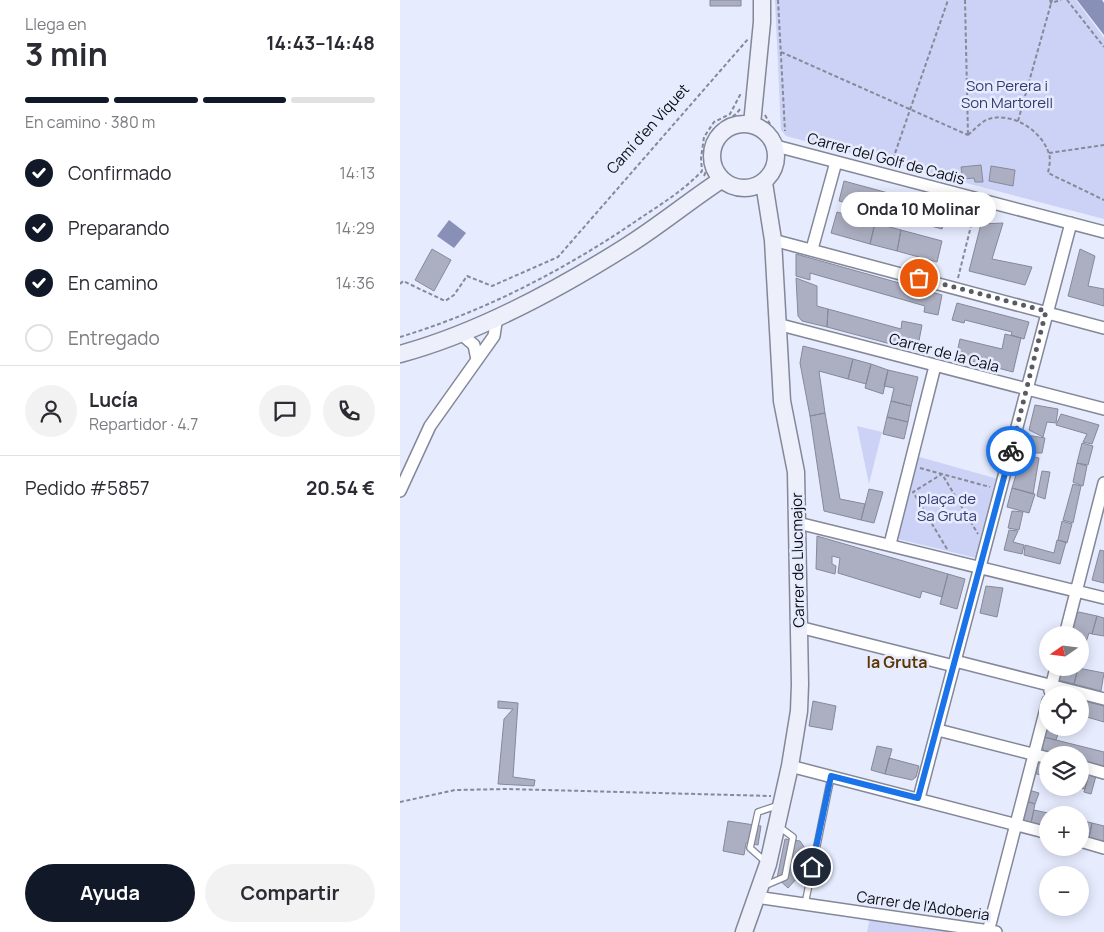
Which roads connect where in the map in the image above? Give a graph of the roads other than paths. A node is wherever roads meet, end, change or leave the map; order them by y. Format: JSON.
{"nodes":[{"id":1,"x":762,"y":0,"type":"edge"},
{"id":2,"x":752,"y":124,"type":"junction"},
{"id":3,"x":776,"y":146,"type":"junction"},
{"id":4,"x":836,"y":162,"type":"junction"},
{"id":5,"x":720,"y":180,"type":"junction"},
{"id":6,"x":764,"y":183,"type":"junction"},
{"id":7,"x":1071,"y":223,"type":"junction"},
{"id":8,"x":1104,"y":232,"type":"edge"},
{"id":9,"x":773,"y":240,"type":"junction"},
{"id":10,"x":812,"y":249,"type":"junction"},
{"id":11,"x":499,"y":310,"type":"junction"},
{"id":12,"x":1046,"y":311,"type":"junction"},
{"id":13,"x":777,"y":324,"type":"junction"},
{"id":14,"x":1104,"y":328,"type":"edge"},
{"id":15,"x":460,"y":333,"type":"junction"},
{"id":16,"x":400,"y":354,"type":"edge"},
{"id":17,"x":477,"y":360,"type":"junction"},
{"id":18,"x":936,"y":366,"type":"junction"},
{"id":19,"x":1027,"y":390,"type":"junction"},
{"id":20,"x":1104,"y":409,"type":"edge"},
{"id":21,"x":1104,"y":483,"type":"edge"},
{"id":22,"x":400,"y":491,"type":"edge"},
{"id":23,"x":798,"y":523,"type":"junction"},
{"id":24,"x":890,"y":544,"type":"junction"},
{"id":25,"x":982,"y":567,"type":"junction"},
{"id":26,"x":1076,"y":590,"type":"junction"},
{"id":27,"x":1104,"y":598,"type":"edge"},
{"id":28,"x":1067,"y":626,"type":"edge"},
{"id":29,"x":799,"y":627,"type":"junction"},
{"id":30,"x":958,"y":663,"type":"junction"},
{"id":31,"x":1039,"y":687,"type":"edge"},
{"id":32,"x":1089,"y":696,"type":"edge"},
{"id":33,"x":1104,"y":699,"type":"edge"},
{"id":34,"x":938,"y":730,"type":"junction"},
{"id":35,"x":1039,"y":735,"type":"edge"},
{"id":36,"x":1034,"y":754,"type":"junction"},
{"id":37,"x":1039,"y":755,"type":"edge"},
{"id":38,"x":790,"y":766,"type":"junction"},
{"id":39,"x":1089,"y":769,"type":"edge"},
{"id":40,"x":1104,"y":773,"type":"edge"},
{"id":41,"x":831,"y":776,"type":"junction"},
{"id":42,"x":918,"y":798,"type":"junction"},
{"id":43,"x":782,"y":801,"type":"junction"},
{"id":44,"x":1016,"y":824,"type":"junction"},
{"id":45,"x":777,"y":826,"type":"junction"},
{"id":46,"x":1039,"y":830,"type":"edge"},
{"id":47,"x":1089,"y":844,"type":"edge"},
{"id":48,"x":1104,"y":848,"type":"edge"},
{"id":49,"x":768,"y":864,"type":"junction"},
{"id":50,"x":758,"y":892,"type":"junction"},
{"id":51,"x":805,"y":904,"type":"junction"},
{"id":52,"x":744,"y":932,"type":"edge"},
{"id":53,"x":990,"y":932,"type":"edge"}],
"edges":[{"from":1,"to":2,"type":"street"},
{"from":2,"to":3,"type":"street"},
{"from":2,"to":5,"type":"street"},
{"from":3,"to":4,"type":"street","name":"Carrer del Golf de Cadis"},
{"from":3,"to":6,"type":"street"},
{"from":4,"to":7,"type":"street","name":"Carrer del Golf de Cadis"},
{"from":4,"to":10,"type":"street"},
{"from":5,"to":6,"type":"street"},
{"from":5,"to":11,"type":"street"},
{"from":6,"to":9,"type":"street","name":"Carrer de Llucmajor"},
{"from":7,"to":8,"type":"street","name":"Carrer del Golf de Cadis"},
{"from":7,"to":12,"type":"street"},
{"from":9,"to":10,"type":"street"},
{"from":9,"to":13,"type":"street","name":"Carrer de Llucmajor"},
{"from":10,"to":12,"type":"street"},
{"from":11,"to":15,"type":"street"},
{"from":11,"to":17,"type":"street"},
{"from":12,"to":14,"type":"street"},
{"from":12,"to":19,"type":"street"},
{"from":13,"to":18,"type":"street","name":"Carrer de la Cala"},
{"from":13,"to":23,"type":"street","name":"Carrer de Llucmajor"},
{"from":15,"to":16,"type":"street"},
{"from":15,"to":17,"type":"street"},
{"from":17,"to":22,"type":"street"},
{"from":18,"to":19,"type":"street","name":"Carrer de la Cala"},
{"from":18,"to":24,"type":"street"},
{"from":19,"to":20,"type":"street","name":"Carrer de la Cala"},
{"from":19,"to":25,"type":"street"},
{"from":21,"to":26,"type":"street"},
{"from":23,"to":24,"type":"street"},
{"from":23,"to":29,"type":"street","name":"Carrer de Llucmajor"},
{"from":24,"to":25,"type":"street"},
{"from":25,"to":26,"type":"street"},
{"from":25,"to":30,"type":"street"},
{"from":26,"to":27,"type":"street"},
{"from":26,"to":28,"type":"street"},
{"from":29,"to":30,"type":"street"},
{"from":29,"to":38,"type":"street","name":"Carrer de Llucmajor"},
{"from":30,"to":31,"type":"street"},
{"from":30,"to":34,"type":"street"},
{"from":32,"to":33,"type":"street"},
{"from":34,"to":36,"type":"street"},
{"from":34,"to":42,"type":"street"},
{"from":35,"to":36,"type":"street"},
{"from":36,"to":37,"type":"street"},
{"from":36,"to":44,"type":"street"},
{"from":38,"to":41,"type":"street"},
{"from":38,"to":43,"type":"street","name":"Carrer de Llucmajor"},
{"from":39,"to":40,"type":"street"},
{"from":41,"to":42,"type":"street"},
{"from":41,"to":51,"type":"lane"},
{"from":42,"to":44,"type":"street"},
{"from":43,"to":45,"type":"street","name":"Carrer de Llucmajor"},
{"from":43,"to":49,"type":"lane"},
{"from":44,"to":46,"type":"street"},
{"from":44,"to":53,"type":"street"},
{"from":45,"to":49,"type":"street","name":"Carrer de Llucmajor"},
{"from":45,"to":50,"type":"lane"},
{"from":47,"to":48,"type":"street"},
{"from":49,"to":50,"type":"street","name":"Carrer de Llucmajor"},
{"from":50,"to":51,"type":"street","name":"Carrer de l'Adoberia"},
{"from":50,"to":52,"type":"street","name":"Carrer de Llucmajor"},
{"from":51,"to":53,"type":"street","name":"Carrer de l'Adoberia"}]}
